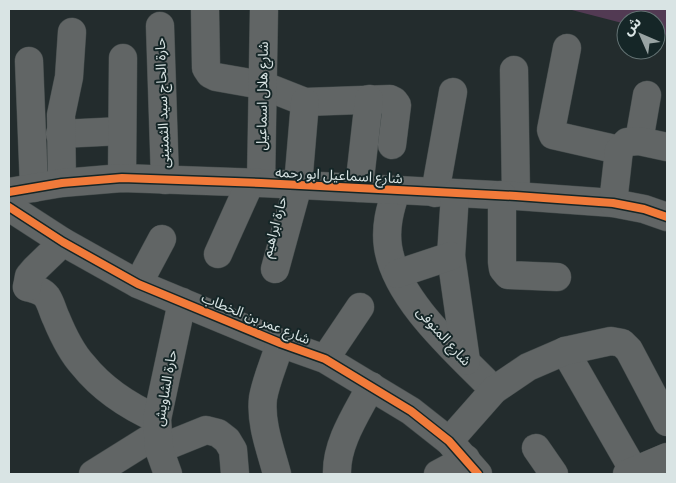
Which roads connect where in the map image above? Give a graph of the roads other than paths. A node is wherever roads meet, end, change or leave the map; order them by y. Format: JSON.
{"nodes":[{"id":1,"x":205,"y":9,"type":"edge"},
{"id":2,"x":264,"y":9,"type":"edge"},
{"id":3,"x":160,"y":26,"type":"dead end"},
{"id":4,"x":72,"y":32,"type":"dead end"},
{"id":5,"x":567,"y":48,"type":"dead end"},
{"id":6,"x":123,"y":58,"type":"dead end"},
{"id":7,"x":29,"y":61,"type":"dead end"},
{"id":8,"x":514,"y":70,"type":"dead end"},
{"id":9,"x":262,"y":85,"type":"junction"},
{"id":10,"x":453,"y":92,"type":"dead end"},
{"id":11,"x":647,"y":95,"type":"dead end"},
{"id":12,"x":369,"y":99,"type":"junction"},
{"id":13,"x":305,"y":102,"type":"junction"},
{"id":14,"x":122,"y":131,"type":"junction"},
{"id":15,"x":60,"y":134,"type":"junction"},
{"id":16,"x":392,"y":145,"type":"dead end"},
{"id":17,"x":629,"y":145,"type":"junction"},
{"id":18,"x":667,"y":146,"type":"edge"},
{"id":19,"x":122,"y":178,"type":"junction"},
{"id":20,"x":165,"y":180,"type":"junction"},
{"id":21,"x":62,"y":183,"type":"junction"},
{"id":22,"x":255,"y":183,"type":"junction"},
{"id":23,"x":298,"y":185,"type":"junction"},
{"id":24,"x":359,"y":188,"type":"junction"},
{"id":25,"x":21,"y":190,"type":"edge"},
{"id":26,"x":396,"y":190,"type":"junction"},
{"id":27,"x":445,"y":193,"type":"junction"},
{"id":28,"x":509,"y":196,"type":"junction"},
{"id":29,"x":613,"y":203,"type":"junction"},
{"id":30,"x":9,"y":208,"type":"edge"},
{"id":31,"x":667,"y":217,"type":"edge"},
{"id":32,"x":162,"y":239,"type":"dead end"},
{"id":33,"x":63,"y":242,"type":"junction"},
{"id":34,"x":218,"y":254,"type":"dead end"},
{"id":35,"x":451,"y":256,"type":"junction"},
{"id":36,"x":275,"y":269,"type":"dead end"},
{"id":37,"x":397,"y":274,"type":"junction"},
{"id":38,"x":556,"y":277,"type":"dead end"},
{"id":39,"x":138,"y":284,"type":"junction"},
{"id":40,"x":18,"y":293,"type":"edge"},
{"id":41,"x":182,"y":302,"type":"junction"},
{"id":42,"x":360,"y":307,"type":"dead end"},
{"id":43,"x":280,"y":343,"type":"junction"},
{"id":44,"x":565,"y":351,"type":"junction"},
{"id":45,"x":325,"y":359,"type":"junction"},
{"id":46,"x":466,"y":361,"type":"junction"},
{"id":47,"x":371,"y":386,"type":"junction"},
{"id":48,"x":494,"y":390,"type":"junction"},
{"id":49,"x":667,"y":422,"type":"edge"},
{"id":50,"x":158,"y":434,"type":"junction"},
{"id":51,"x":268,"y":439,"type":"junction"},
{"id":52,"x":536,"y":448,"type":"dead end"},
{"id":53,"x":667,"y":457,"type":"edge"},
{"id":54,"x":464,"y":458,"type":"edge"},
{"id":55,"x":234,"y":462,"type":"edge"},
{"id":56,"x":630,"y":473,"type":"edge"},
{"id":57,"x":93,"y":474,"type":"edge"},
{"id":58,"x":168,"y":474,"type":"edge"},
{"id":59,"x":277,"y":474,"type":"edge"},
{"id":60,"x":337,"y":474,"type":"edge"},
{"id":61,"x":438,"y":474,"type":"edge"},
{"id":62,"x":554,"y":474,"type":"edge"}],
"edges":[{"from":1,"to":9,"type":"street"},
{"from":2,"to":9,"type":"street","name":"شارع هلال اسماعيل"},
{"from":3,"to":20,"type":"street","name":"حارة الحاج سيد الثمنينى"},
{"from":4,"to":15,"type":"street"},
{"from":5,"to":17,"type":"street"},
{"from":6,"to":14,"type":"street"},
{"from":7,"to":25,"type":"street"},
{"from":8,"to":28,"type":"street"},
{"from":9,"to":13,"type":"street"},
{"from":9,"to":22,"type":"street","name":"شارع هلال اسماعيل"},
{"from":10,"to":27,"type":"street"},
{"from":11,"to":17,"type":"street"},
{"from":12,"to":13,"type":"street"},
{"from":12,"to":16,"type":"street"},
{"from":12,"to":24,"type":"street"},
{"from":13,"to":23,"type":"street","name":"حارة ابراهيم"},
{"from":14,"to":15,"type":"street"},
{"from":14,"to":19,"type":"street"},
{"from":15,"to":21,"type":"street"},
{"from":17,"to":18,"type":"street"},
{"from":17,"to":29,"type":"street"},
{"from":19,"to":20,"type":"street","name":"شارع اسماعيل ابو رحمه"},
{"from":19,"to":21,"type":"street","name":"شارع اسماعيل ابو رحمه"},
{"from":20,"to":22,"type":"street","name":"شارع اسماعيل ابو رحمه"},
{"from":21,"to":25,"type":"street","name":"شارع اسماعيل ابو رحمه"},
{"from":22,"to":23,"type":"street","name":"شارع اسماعيل ابو رحمه"},
{"from":22,"to":34,"type":"street"},
{"from":23,"to":24,"type":"street","name":"شارع اسماعيل ابو رحمه"},
{"from":23,"to":36,"type":"street","name":"حارة ابراهيم"},
{"from":24,"to":26,"type":"street","name":"شارع اسماعيل ابو رحمه"},
{"from":26,"to":27,"type":"street","name":"شارع اسماعيل ابو رحمه"},
{"from":26,"to":37,"type":"street","name":"شارع المنوفى"},
{"from":27,"to":28,"type":"street","name":"شارع اسماعيل ابو رحمه"},
{"from":27,"to":35,"type":"street"},
{"from":28,"to":29,"type":"street","name":"شارع اسماعيل ابو رحمه"},
{"from":28,"to":38,"type":"street"},
{"from":29,"to":31,"type":"street","name":"شارع اسماعيل ابو رحمه"},
{"from":30,"to":33,"type":"street","name":"شارع عمر بن الخطاب"},
{"from":32,"to":39,"type":"street"},
{"from":33,"to":39,"type":"street","name":"شارع عمر بن الخطاب"},
{"from":33,"to":40,"type":"street"},
{"from":35,"to":37,"type":"street"},
{"from":35,"to":46,"type":"street"},
{"from":37,"to":46,"type":"street","name":"شارع المنوفى"},
{"from":39,"to":41,"type":"street","name":"شارع عمر بن الخطاب"},
{"from":40,"to":50,"type":"street"},
{"from":41,"to":43,"type":"street","name":"شارع عمر بن الخطاب"},
{"from":41,"to":50,"type":"street","name":"حارة الشاويش"},
{"from":42,"to":45,"type":"street"},
{"from":43,"to":45,"type":"street","name":"شارع عمر بن الخطاب"},
{"from":43,"to":51,"type":"street"},
{"from":44,"to":48,"type":"street"},
{"from":44,"to":49,"type":"street"},
{"from":44,"to":56,"type":"street"},
{"from":45,"to":47,"type":"street","name":"شارع عمر بن الخطاب"},
{"from":46,"to":48,"type":"street","name":"شارع المنوفى"},
{"from":47,"to":54,"type":"street","name":"شارع عمر بن الخطاب"},
{"from":47,"to":60,"type":"street"},
{"from":48,"to":54,"type":"street"},
{"from":50,"to":55,"type":"street"},
{"from":50,"to":57,"type":"street"},
{"from":50,"to":58,"type":"street"},
{"from":51,"to":55,"type":"street"},
{"from":51,"to":59,"type":"street"},
{"from":52,"to":62,"type":"street"},
{"from":53,"to":56,"type":"street"},
{"from":54,"to":61,"type":"street"}]}
